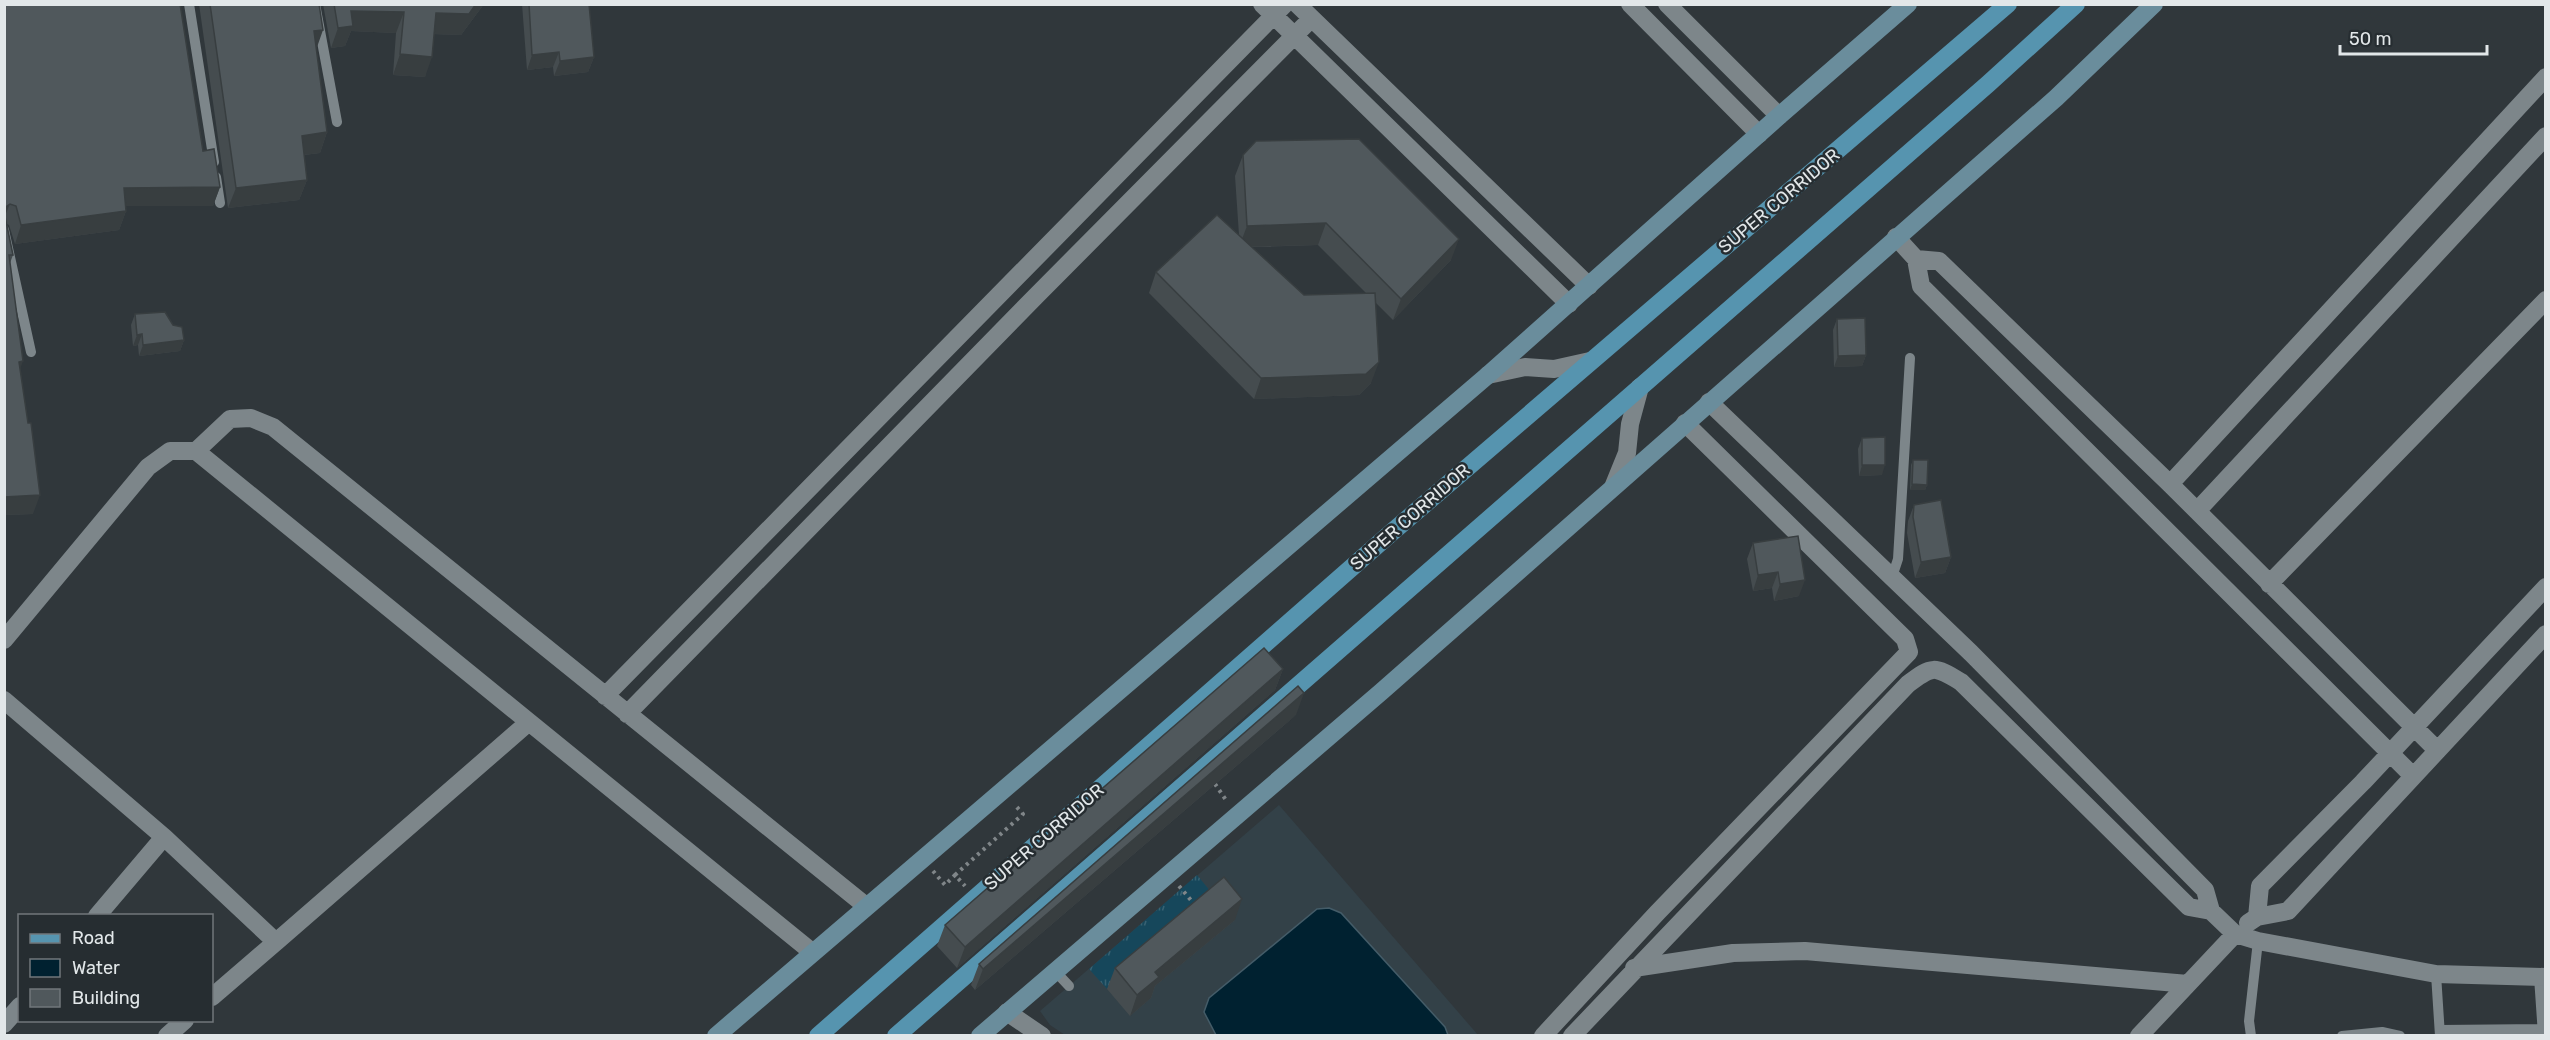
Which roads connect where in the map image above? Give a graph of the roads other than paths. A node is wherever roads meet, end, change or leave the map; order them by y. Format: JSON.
{"nodes":[{"id":1,"x":189,"y":4,"type":"edge"},
{"id":2,"x":315,"y":4,"type":"edge"},
{"id":3,"x":1297,"y":4,"type":"edge"},
{"id":4,"x":1630,"y":4,"type":"edge"},
{"id":5,"x":1667,"y":4,"type":"edge"},
{"id":6,"x":1908,"y":4,"type":"edge"},
{"id":7,"x":2008,"y":4,"type":"edge"},
{"id":8,"x":2076,"y":4,"type":"edge"},
{"id":9,"x":2154,"y":4,"type":"edge"},
{"id":10,"x":1274,"y":8,"type":"edge"},
{"id":11,"x":1311,"y":19,"type":"junction"},
{"id":12,"x":1294,"y":36,"type":"junction"},
{"id":13,"x":2546,"y":77,"type":"edge"},
{"id":14,"x":1779,"y":116,"type":"junction"},
{"id":15,"x":336,"y":123,"type":"dead end"},
{"id":16,"x":1759,"y":134,"type":"junction"},
{"id":17,"x":2546,"y":136,"type":"edge"},
{"id":18,"x":220,"y":203,"type":"edge"},
{"id":19,"x":4,"y":231,"type":"edge"},
{"id":20,"x":1896,"y":237,"type":"junction"},
{"id":21,"x":1916,"y":259,"type":"junction"},
{"id":22,"x":1589,"y":286,"type":"junction"},
{"id":23,"x":2546,"y":300,"type":"edge"},
{"id":24,"x":1569,"y":304,"type":"junction"},
{"id":25,"x":31,"y":352,"type":"dead end"},
{"id":26,"x":1910,"y":358,"type":"dead end"},
{"id":27,"x":1590,"y":361,"type":"junction"},
{"id":28,"x":1488,"y":375,"type":"junction"},
{"id":29,"x":1641,"y":387,"type":"junction"},
{"id":30,"x":1709,"y":402,"type":"junction"},
{"id":31,"x":1685,"y":423,"type":"junction"},
{"id":32,"x":196,"y":451,"type":"junction"},
{"id":33,"x":1614,"y":484,"type":"junction"},
{"id":34,"x":2170,"y":484,"type":"junction"},
{"id":35,"x":2197,"y":511,"type":"junction"},
{"id":36,"x":1892,"y":577,"type":"junction"},
{"id":37,"x":2269,"y":584,"type":"junction"},
{"id":38,"x":2546,"y":587,"type":"edge"},
{"id":39,"x":2546,"y":634,"type":"edge"},
{"id":40,"x":4,"y":640,"type":"edge"},
{"id":41,"x":605,"y":696,"type":"junction"},
{"id":42,"x":4,"y":700,"type":"edge"},
{"id":43,"x":627,"y":714,"type":"junction"},
{"id":44,"x":530,"y":722,"type":"junction"},
{"id":45,"x":2414,"y":728,"type":"junction"},
{"id":46,"x":2437,"y":750,"type":"junction"},
{"id":47,"x":2390,"y":754,"type":"junction"},
{"id":48,"x":2414,"y":776,"type":"junction"},
{"id":49,"x":164,"y":837,"type":"junction"},
{"id":50,"x":866,"y":906,"type":"junction"},
{"id":51,"x":2211,"y":911,"type":"junction"},
{"id":52,"x":98,"y":914,"type":"edge"},
{"id":53,"x":2257,"y":916,"type":"junction"},
{"id":54,"x":2235,"y":934,"type":"junction"},
{"id":55,"x":2258,"y":941,"type":"junction"},
{"id":56,"x":276,"y":942,"type":"junction"},
{"id":57,"x":812,"y":952,"type":"junction"},
{"id":58,"x":1634,"y":968,"type":"junction"},
{"id":59,"x":1055,"y":971,"type":"junction"},
{"id":60,"x":2436,"y":974,"type":"junction"},
{"id":61,"x":2542,"y":977,"type":"edge"},
{"id":62,"x":2188,"y":984,"type":"junction"},
{"id":63,"x":1069,"y":986,"type":"dead end"},
{"id":64,"x":213,"y":997,"type":"edge"},
{"id":65,"x":18,"y":1008,"type":"edge"},
{"id":66,"x":1007,"y":1012,"type":"junction"},
{"id":67,"x":183,"y":1022,"type":"edge"},
{"id":68,"x":4,"y":1024,"type":"edge"},
{"id":69,"x":2543,"y":1032,"type":"edge"},
{"id":70,"x":2440,"y":1033,"type":"edge"},
{"id":71,"x":167,"y":1035,"type":"edge"},
{"id":72,"x":716,"y":1035,"type":"edge"},
{"id":73,"x":818,"y":1035,"type":"edge"},
{"id":74,"x":896,"y":1035,"type":"edge"},
{"id":75,"x":980,"y":1035,"type":"edge"},
{"id":76,"x":1042,"y":1035,"type":"edge"},
{"id":77,"x":1543,"y":1035,"type":"edge"},
{"id":78,"x":1572,"y":1035,"type":"edge"},
{"id":79,"x":2139,"y":1035,"type":"edge"},
{"id":80,"x":2251,"y":1035,"type":"edge"},
{"id":81,"x":2342,"y":1035,"type":"edge"},
{"id":82,"x":2400,"y":1035,"type":"edge"}],
"edges":[{"from":1,"to":18,"type":"lane"},
{"from":2,"to":15,"type":"lane"},
{"from":3,"to":11,"type":"street"},
{"from":4,"to":16,"type":"street"},
{"from":5,"to":14,"type":"street"},
{"from":6,"to":14,"type":"street"},
{"from":7,"to":27,"type":"main road","name":"SUPER CORRIDOR"},
{"from":8,"to":29,"type":"main road"},
{"from":9,"to":20,"type":"street"},
{"from":10,"to":12,"type":"street"},
{"from":10,"to":41,"type":"street"},
{"from":11,"to":12,"type":"street"},
{"from":11,"to":22,"type":"street"},
{"from":12,"to":24,"type":"street"},
{"from":12,"to":43,"type":"street"},
{"from":13,"to":34,"type":"street"},
{"from":14,"to":16,"type":"street"},
{"from":16,"to":22,"type":"street"},
{"from":17,"to":35,"type":"street"},
{"from":19,"to":25,"type":"lane"},
{"from":20,"to":21,"type":"street"},
{"from":20,"to":30,"type":"street"},
{"from":21,"to":34,"type":"street"},
{"from":21,"to":47,"type":"street"},
{"from":22,"to":24,"type":"street"},
{"from":23,"to":37,"type":"street"},
{"from":24,"to":28,"type":"street"},
{"from":26,"to":36,"type":"lane"},
{"from":27,"to":28,"type":"street"},
{"from":27,"to":73,"type":"main road","name":"SUPER CORRIDOR"},
{"from":28,"to":50,"type":"street"},
{"from":29,"to":33,"type":"street"},
{"from":29,"to":74,"type":"main road"},
{"from":30,"to":31,"type":"street"},
{"from":30,"to":36,"type":"street"},
{"from":31,"to":33,"type":"street"},
{"from":31,"to":77,"type":"street"},
{"from":32,"to":40,"type":"street"},
{"from":32,"to":41,"type":"street"},
{"from":32,"to":44,"type":"street"},
{"from":33,"to":59,"type":"street"},
{"from":34,"to":35,"type":"street"},
{"from":35,"to":37,"type":"street"},
{"from":36,"to":51,"type":"street"},
{"from":37,"to":45,"type":"street"},
{"from":38,"to":45,"type":"street"},
{"from":39,"to":46,"type":"street"},
{"from":41,"to":43,"type":"street"},
{"from":42,"to":49,"type":"street"},
{"from":43,"to":50,"type":"street"},
{"from":44,"to":56,"type":"street"},
{"from":44,"to":57,"type":"street"},
{"from":45,"to":46,"type":"street"},
{"from":45,"to":47,"type":"street"},
{"from":46,"to":48,"type":"street"},
{"from":47,"to":48,"type":"street"},
{"from":47,"to":53,"type":"street"},
{"from":48,"to":53,"type":"street"},
{"from":49,"to":52,"type":"street"},
{"from":49,"to":56,"type":"street"},
{"from":50,"to":57,"type":"street"},
{"from":51,"to":54,"type":"street"},
{"from":51,"to":58,"type":"street"},
{"from":53,"to":54,"type":"street"},
{"from":54,"to":55,"type":"street"},
{"from":54,"to":62,"type":"street"},
{"from":55,"to":60,"type":"street"},
{"from":55,"to":80,"type":"lane"},
{"from":56,"to":64,"type":"street"},
{"from":57,"to":72,"type":"street"},
{"from":58,"to":62,"type":"street"},
{"from":58,"to":78,"type":"street"},
{"from":59,"to":63,"type":"lane"},
{"from":59,"to":66,"type":"street"},
{"from":60,"to":61,"type":"street"},
{"from":60,"to":70,"type":"lane"},
{"from":61,"to":69,"type":"lane"},
{"from":62,"to":79,"type":"street"},
{"from":65,"to":68,"type":"street"},
{"from":66,"to":75,"type":"street"},
{"from":66,"to":76,"type":"street"},
{"from":67,"to":71,"type":"street"},
{"from":69,"to":70,"type":"lane"},
{"from":81,"to":82,"type":"lane"}]}
